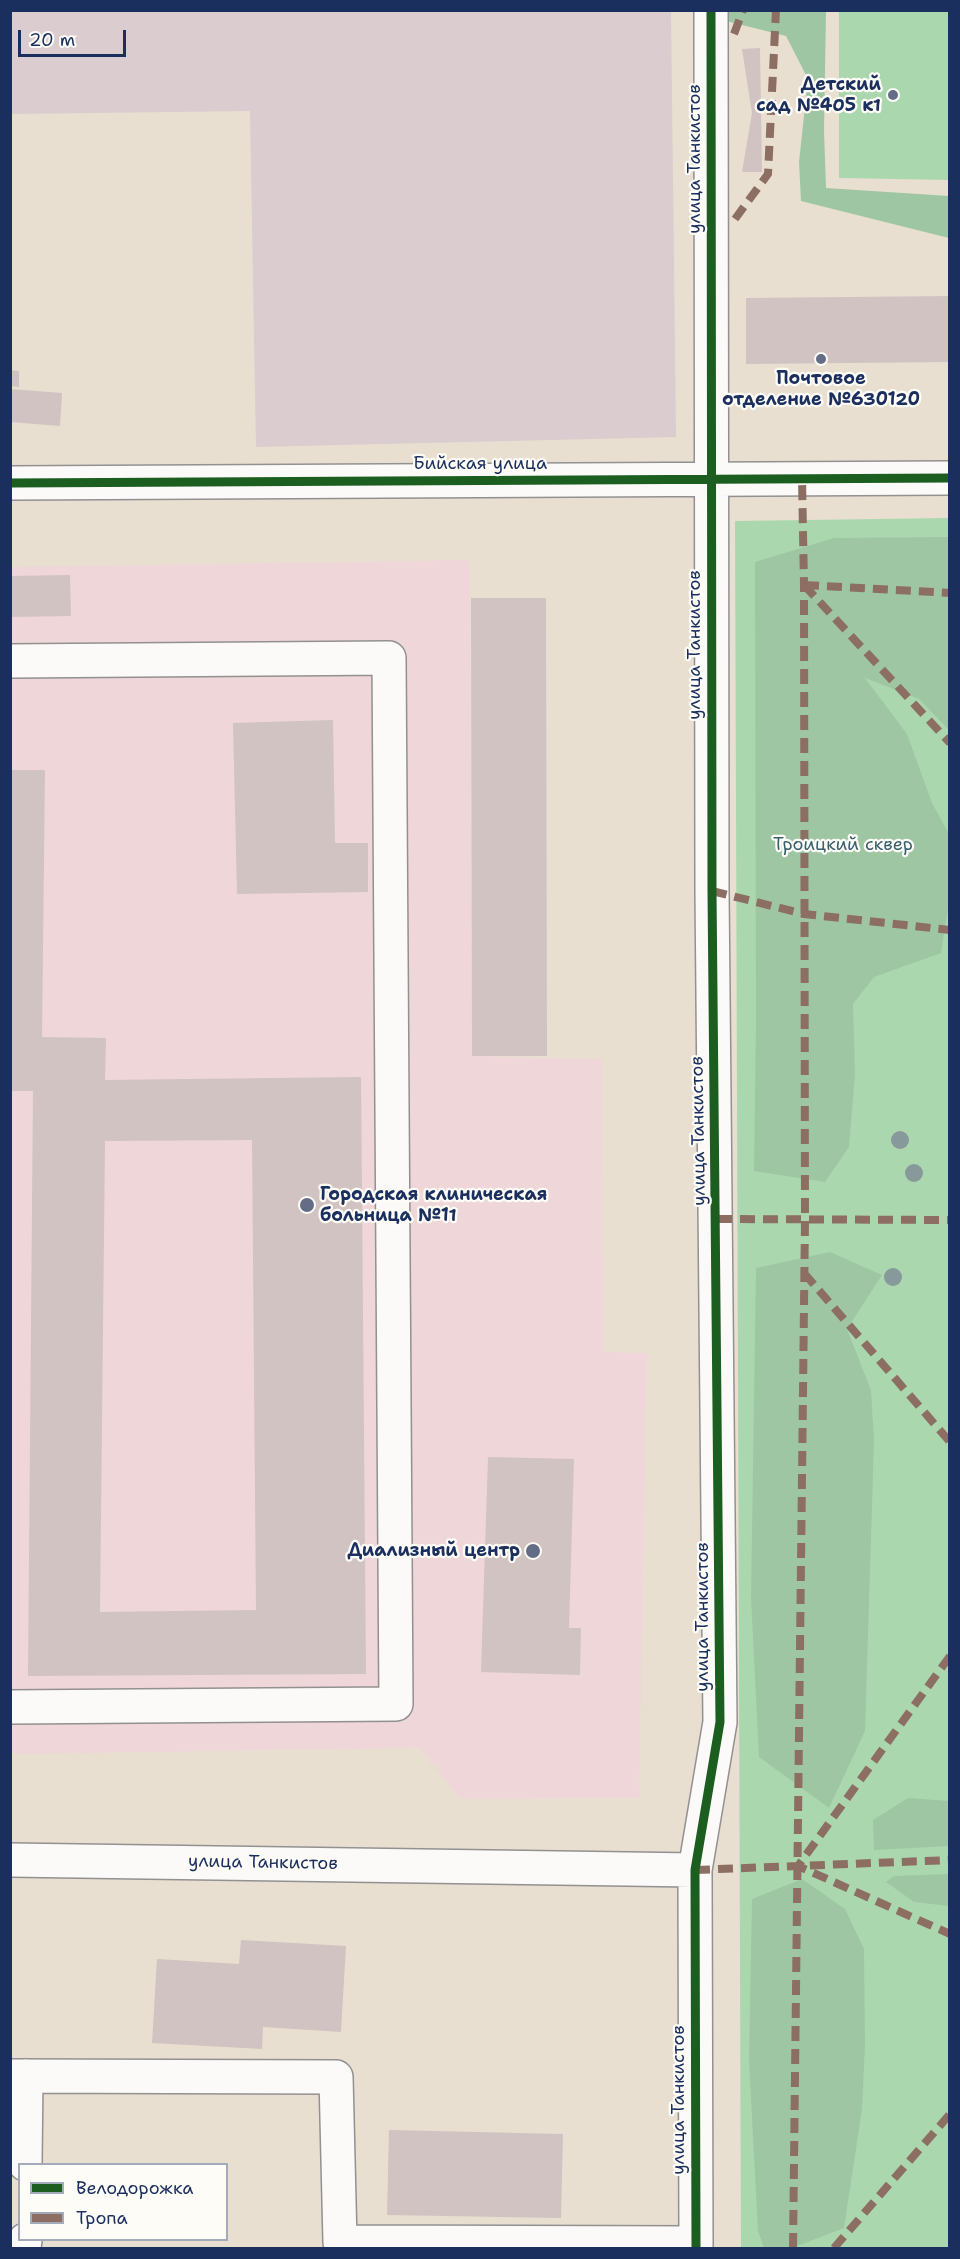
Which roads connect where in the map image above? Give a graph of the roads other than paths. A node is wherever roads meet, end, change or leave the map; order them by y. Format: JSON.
{"nodes":[{"id":1,"x":711,"y":10,"type":"edge"},
{"id":2,"x":950,"y":478,"type":"edge"},
{"id":3,"x":711,"y":479,"type":"junction"},
{"id":4,"x":10,"y":483,"type":"edge"},
{"id":5,"x":10,"y":661,"type":"edge"},
{"id":6,"x":10,"y":1707,"type":"edge"},
{"id":7,"x":10,"y":1860,"type":"edge"},
{"id":8,"x":695,"y":1870,"type":"junction"},
{"id":9,"x":18,"y":2076,"type":"edge"},
{"id":10,"x":25,"y":2163,"type":"edge"},
{"id":11,"x":696,"y":2246,"type":"edge"}],
"edges":[{"from":1,"to":3,"type":"street","name":"улица Танкистов"},
{"from":2,"to":3,"type":"street","name":"Бийская улица"},
{"from":3,"to":4,"type":"street","name":"Бийская улица"},
{"from":3,"to":8,"type":"street","name":"улица Танкистов"},
{"from":5,"to":6,"type":"street"},
{"from":7,"to":8,"type":"street","name":"улица Танкистов"},
{"from":8,"to":11,"type":"street","name":"улица Танкистов"},
{"from":9,"to":10,"type":"street"},
{"from":9,"to":11,"type":"street"}]}
